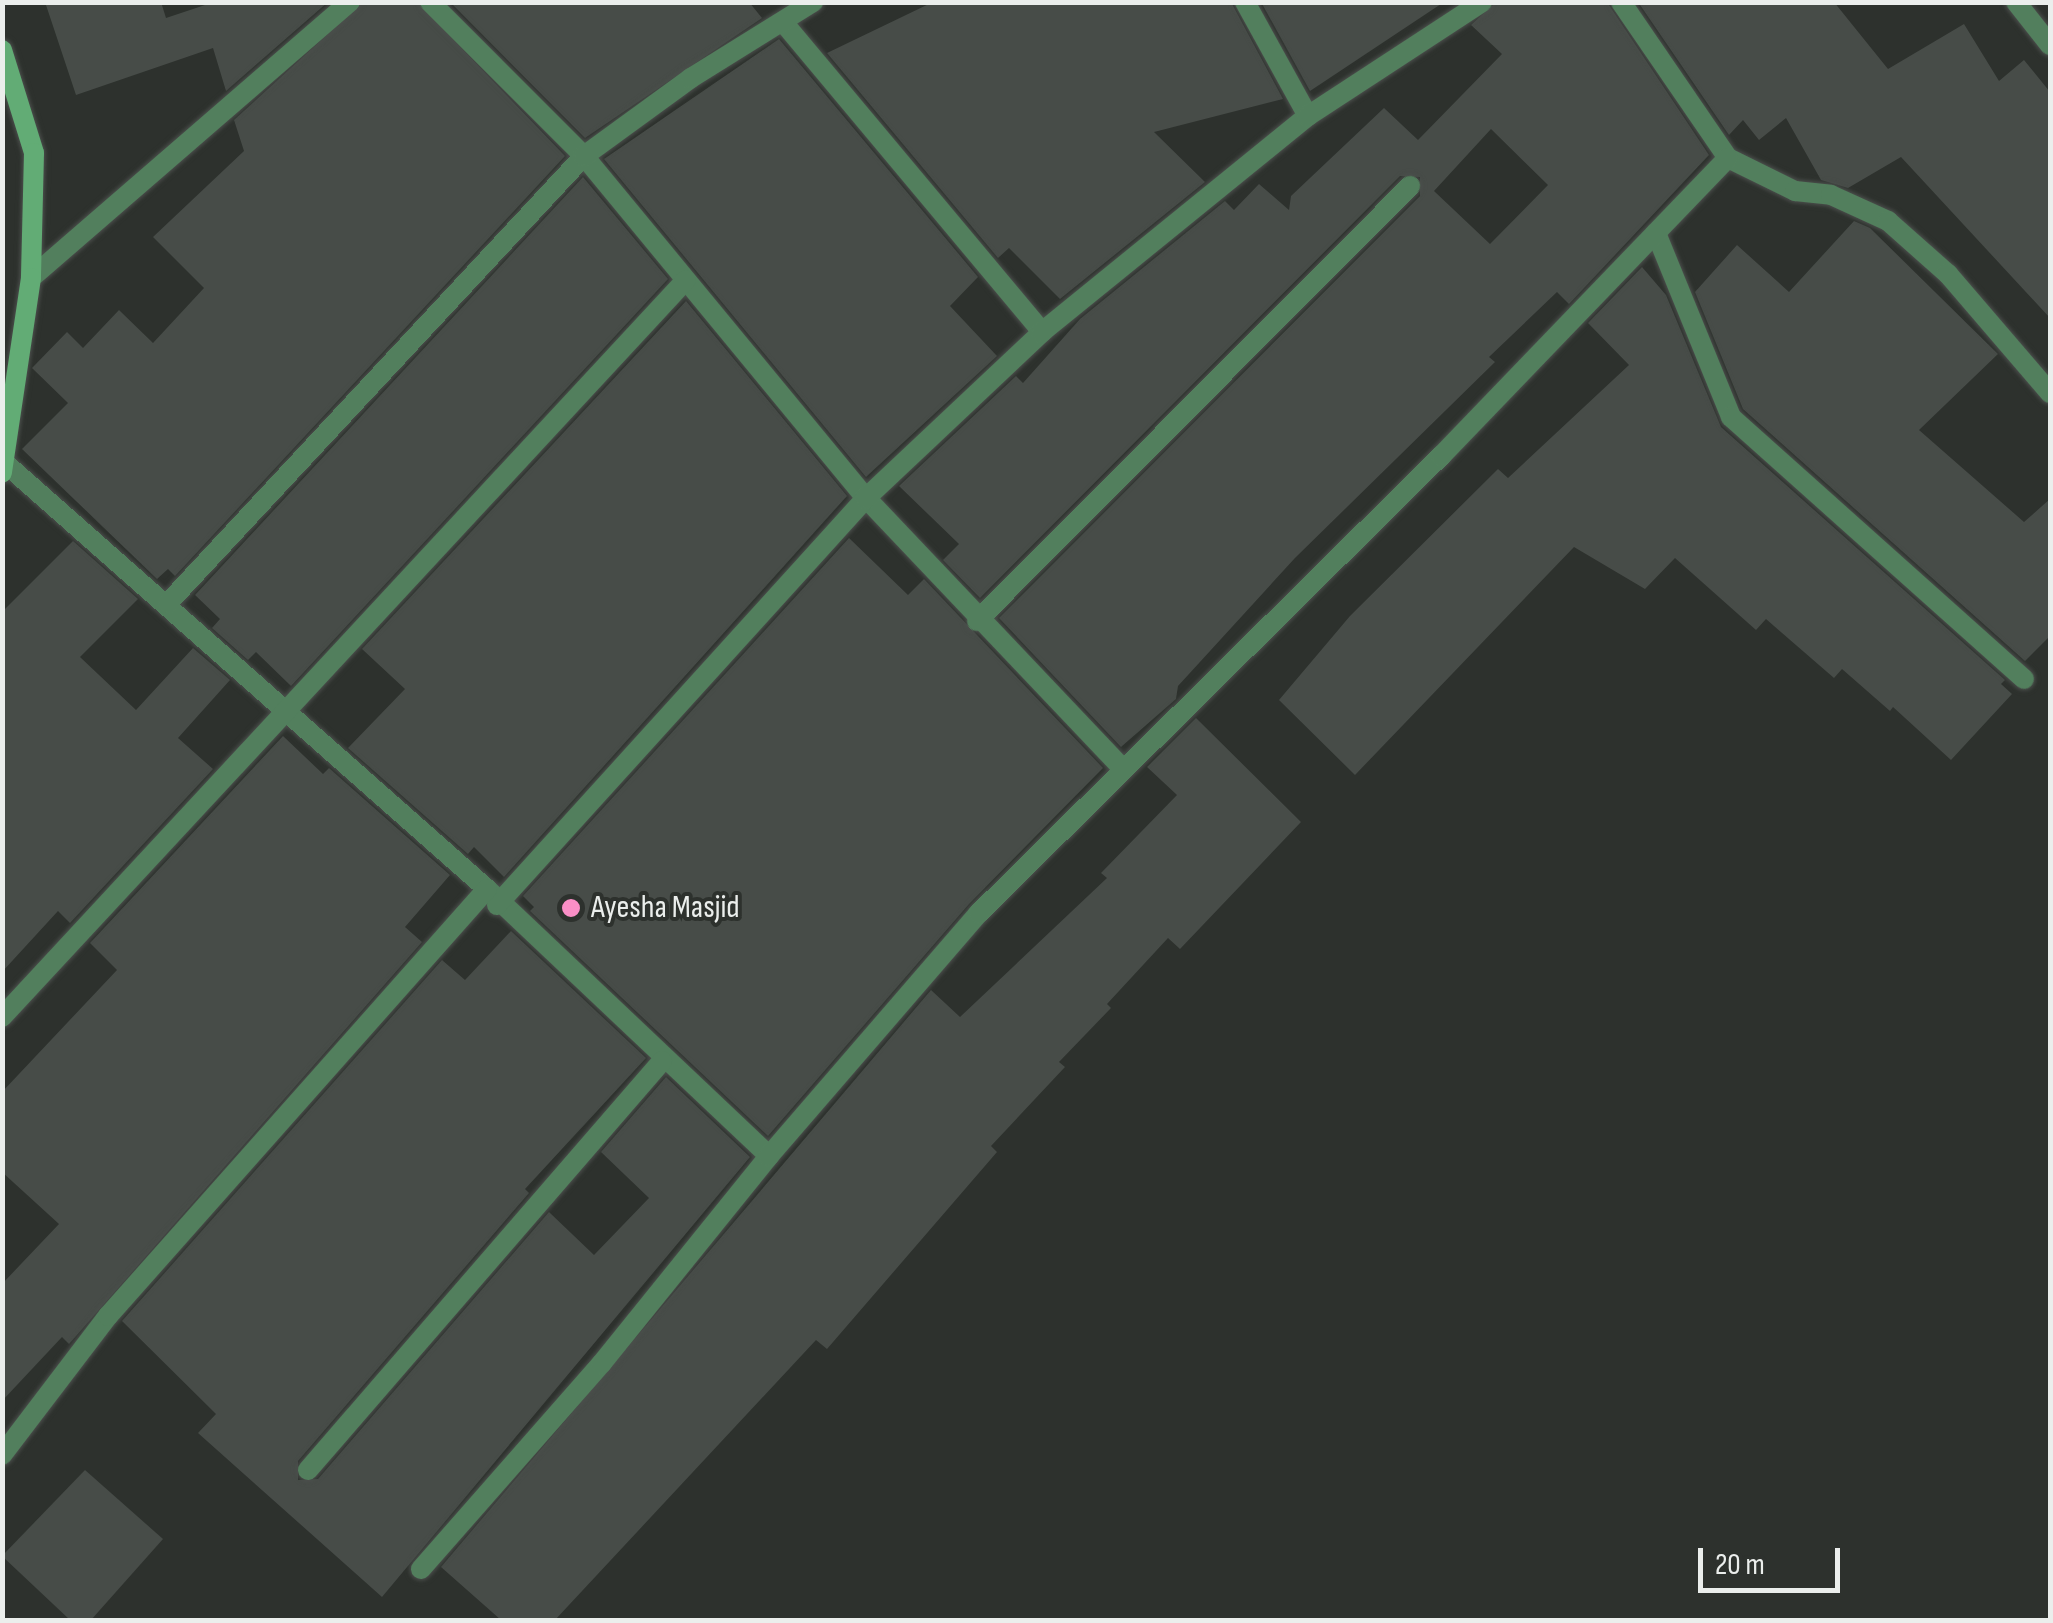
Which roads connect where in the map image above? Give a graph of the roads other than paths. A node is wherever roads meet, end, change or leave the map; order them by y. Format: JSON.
{"nodes":[{"id":1,"x":350,"y":2,"type":"edge"},
{"id":2,"x":430,"y":2,"type":"edge"},
{"id":3,"x":813,"y":2,"type":"edge"},
{"id":4,"x":1245,"y":2,"type":"edge"},
{"id":5,"x":1482,"y":2,"type":"edge"},
{"id":6,"x":1620,"y":2,"type":"edge"},
{"id":7,"x":2016,"y":2,"type":"edge"},
{"id":8,"x":783,"y":22,"type":"junction"},
{"id":9,"x":2050,"y":45,"type":"edge"},
{"id":10,"x":2,"y":50,"type":"edge"},
{"id":11,"x":1308,"y":116,"type":"junction"},
{"id":12,"x":584,"y":156,"type":"junction"},
{"id":13,"x":1728,"y":158,"type":"junction"},
{"id":14,"x":1410,"y":186,"type":"dead end"},
{"id":15,"x":1656,"y":233,"type":"junction"},
{"id":16,"x":31,"y":278,"type":"junction"},
{"id":17,"x":686,"y":280,"type":"junction"},
{"id":18,"x":1042,"y":332,"type":"junction"},
{"id":19,"x":2050,"y":392,"type":"edge"},
{"id":20,"x":4,"y":468,"type":"edge"},
{"id":21,"x":866,"y":498,"type":"junction"},
{"id":22,"x":168,"y":603,"type":"junction"},
{"id":23,"x":977,"y":621,"type":"junction"},
{"id":24,"x":2024,"y":679,"type":"dead end"},
{"id":25,"x":283,"y":708,"type":"junction"},
{"id":26,"x":1123,"y":769,"type":"junction"},
{"id":27,"x":492,"y":897,"type":"junction"},
{"id":28,"x":2,"y":1017,"type":"edge"},
{"id":29,"x":662,"y":1061,"type":"junction"},
{"id":30,"x":769,"y":1156,"type":"junction"},
{"id":31,"x":2,"y":1455,"type":"edge"},
{"id":32,"x":308,"y":1470,"type":"dead end"},
{"id":33,"x":420,"y":1569,"type":"dead end"}],
"edges":[{"from":1,"to":16,"type":"street"},
{"from":2,"to":12,"type":"street"},
{"from":3,"to":8,"type":"street"},
{"from":4,"to":11,"type":"street"},
{"from":5,"to":11,"type":"street"},
{"from":6,"to":13,"type":"street"},
{"from":7,"to":9,"type":"street"},
{"from":8,"to":12,"type":"street"},
{"from":8,"to":18,"type":"street"},
{"from":10,"to":16,"type":"main road"},
{"from":11,"to":18,"type":"street"},
{"from":12,"to":17,"type":"street"},
{"from":12,"to":22,"type":"street"},
{"from":13,"to":15,"type":"street"},
{"from":13,"to":19,"type":"street"},
{"from":14,"to":23,"type":"street"},
{"from":15,"to":24,"type":"street"},
{"from":15,"to":26,"type":"street"},
{"from":16,"to":20,"type":"main road"},
{"from":17,"to":21,"type":"street"},
{"from":17,"to":25,"type":"street"},
{"from":18,"to":21,"type":"street"},
{"from":20,"to":22,"type":"street"},
{"from":21,"to":23,"type":"street"},
{"from":21,"to":27,"type":"street"},
{"from":22,"to":25,"type":"street"},
{"from":23,"to":26,"type":"street"},
{"from":25,"to":27,"type":"street"},
{"from":25,"to":28,"type":"street"},
{"from":26,"to":30,"type":"street"},
{"from":27,"to":29,"type":"street"},
{"from":27,"to":31,"type":"street"},
{"from":29,"to":30,"type":"street"},
{"from":29,"to":32,"type":"street"},
{"from":30,"to":33,"type":"street"}]}
